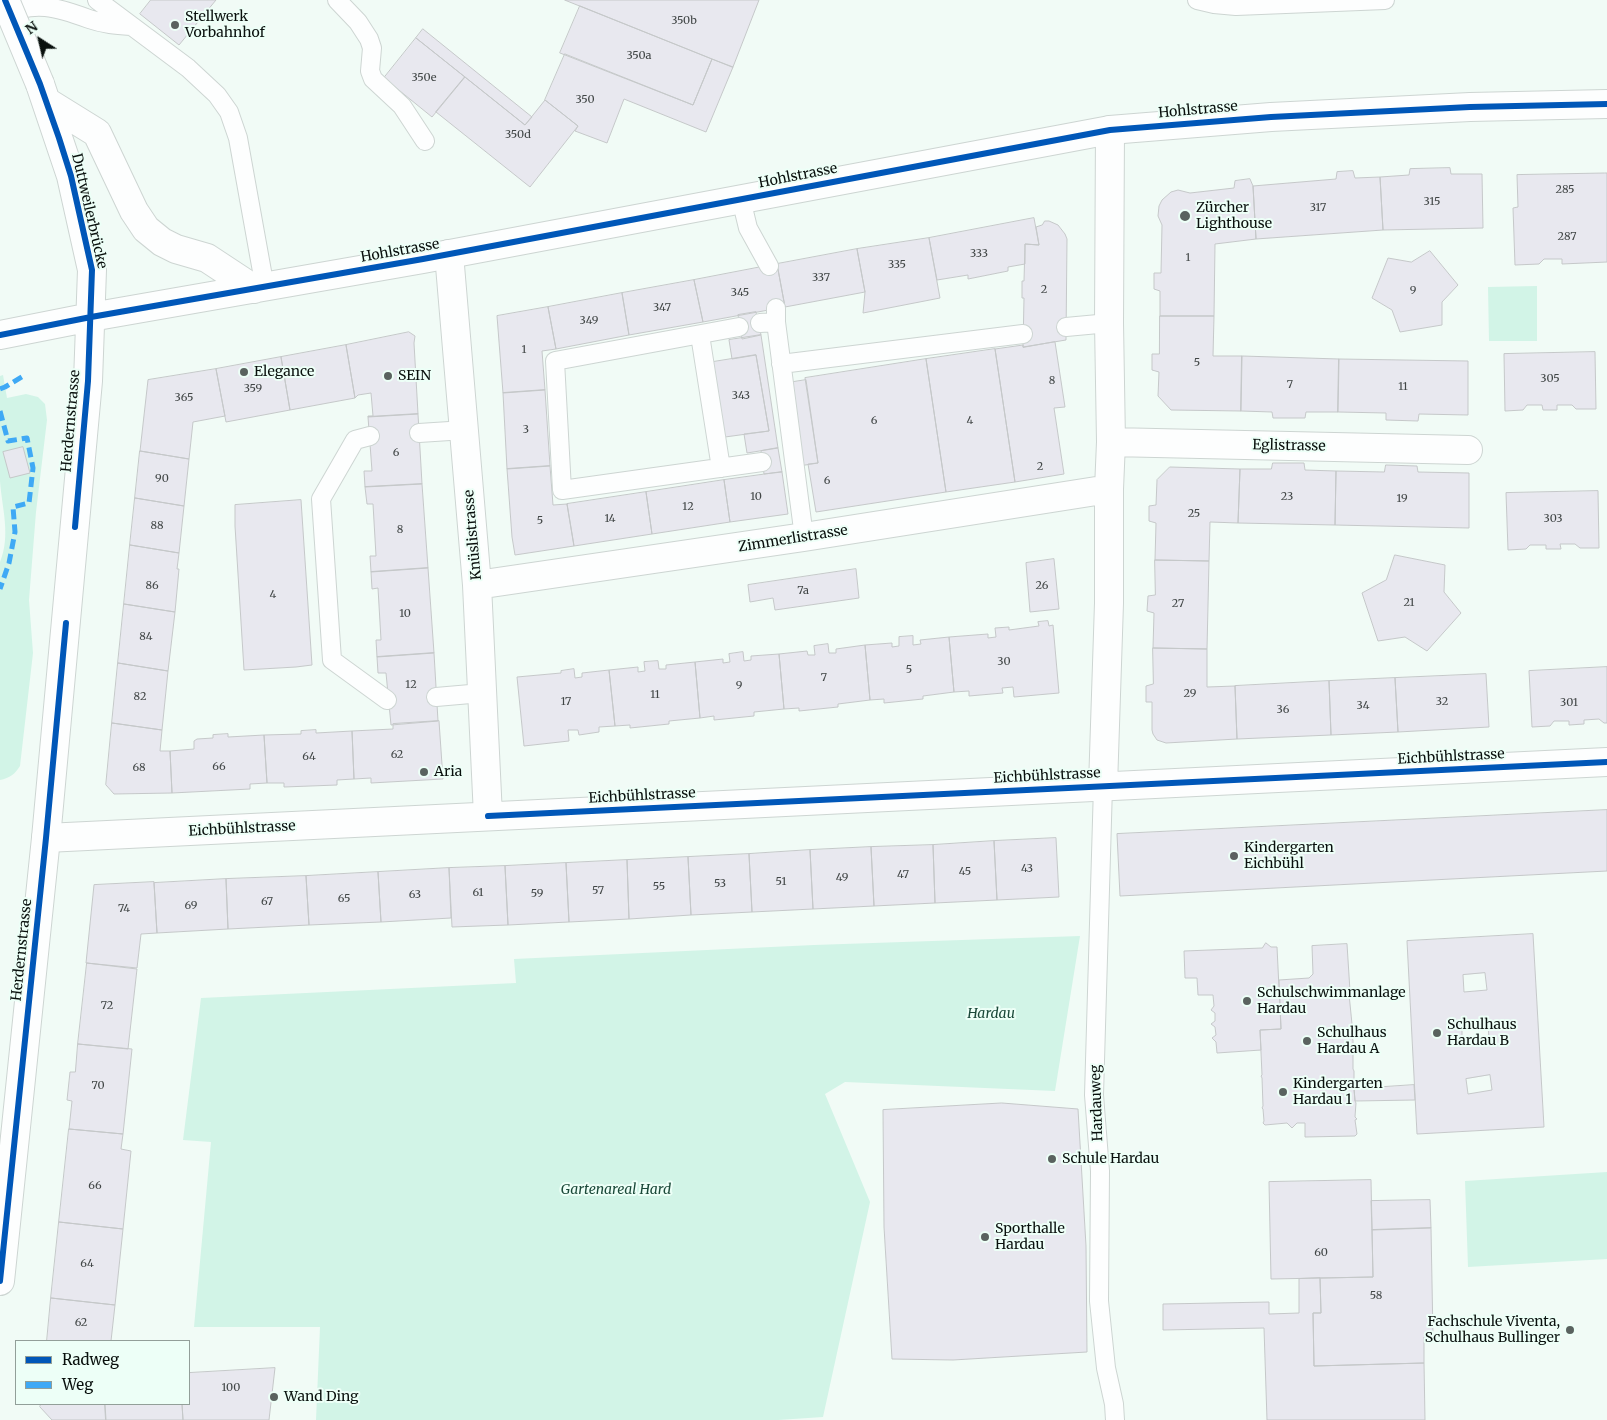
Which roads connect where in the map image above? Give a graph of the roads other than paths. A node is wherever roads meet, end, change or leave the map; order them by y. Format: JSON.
{"nodes":[{"id":1,"x":5,"y":0,"type":"edge"},
{"id":2,"x":97,"y":0,"type":"edge"},
{"id":3,"x":337,"y":0,"type":"edge"},
{"id":4,"x":1197,"y":0,"type":"edge"},
{"id":5,"x":1384,"y":0,"type":"edge"},
{"id":6,"x":0,"y":18,"type":"edge"},
{"id":7,"x":134,"y":26,"type":"junction"},
{"id":8,"x":44,"y":93,"type":"junction"},
{"id":9,"x":1607,"y":104,"type":"edge"},
{"id":10,"x":1110,"y":130,"type":"junction"},
{"id":11,"x":425,"y":141,"type":"dead end"},
{"id":12,"x":741,"y":199,"type":"junction"},
{"id":13,"x":450,"y":254,"type":"junction"},
{"id":14,"x":769,"y":266,"type":"dead end"},
{"id":15,"x":259,"y":289,"type":"junction"},
{"id":16,"x":91,"y":318,"type":"junction"},
{"id":17,"x":770,"y":318,"type":"dead end"},
{"id":18,"x":1109,"y":323,"type":"junction"},
{"id":19,"x":739,"y":327,"type":"dead end"},
{"id":20,"x":1066,"y":327,"type":"dead end"},
{"id":21,"x":1023,"y":334,"type":"dead end"},
{"id":22,"x":0,"y":335,"type":"edge"},
{"id":23,"x":700,"y":335,"type":"junction"},
{"id":24,"x":782,"y":364,"type":"junction"},
{"id":25,"x":464,"y":420,"type":"junction"},
{"id":26,"x":419,"y":433,"type":"dead end"},
{"id":27,"x":370,"y":436,"type":"dead end"},
{"id":28,"x":1111,"y":442,"type":"junction"},
{"id":29,"x":1468,"y":450,"type":"dead end"},
{"id":30,"x":762,"y":462,"type":"dead end"},
{"id":31,"x":721,"y":468,"type":"junction"},
{"id":32,"x":1109,"y":489,"type":"junction"},
{"id":33,"x":804,"y":537,"type":"junction"},
{"id":34,"x":477,"y":585,"type":"junction"},
{"id":35,"x":482,"y":693,"type":"junction"},
{"id":36,"x":436,"y":697,"type":"dead end"},
{"id":37,"x":387,"y":700,"type":"dead end"},
{"id":38,"x":1607,"y":762,"type":"edge"},
{"id":39,"x":1103,"y":786,"type":"junction"},
{"id":40,"x":488,"y":816,"type":"junction"},
{"id":41,"x":46,"y":838,"type":"junction"},
{"id":42,"x":3,"y":1224,"type":"edge"},
{"id":43,"x":0,"y":1281,"type":"edge"},
{"id":44,"x":1115,"y":1420,"type":"edge"}],
"edges":[{"from":1,"to":8,"type":"street","name":"Duttweilerbrücke","bridge":true},
{"from":2,"to":7,"type":"lane"},
{"from":3,"to":11,"type":"lane"},
{"from":4,"to":5,"type":"lane"},
{"from":6,"to":7,"type":"lane"},
{"from":7,"to":15,"type":"lane"},
{"from":8,"to":15,"type":"street"},
{"from":8,"to":16,"type":"street","name":"Duttweilerbrücke"},
{"from":9,"to":10,"type":"street","name":"Hohlstrasse"},
{"from":10,"to":12,"type":"street","name":"Hohlstrasse"},
{"from":10,"to":18,"type":"street"},
{"from":12,"to":13,"type":"street","name":"Hohlstrasse"},
{"from":12,"to":14,"type":"lane"},
{"from":13,"to":15,"type":"street","name":"Hohlstrasse"},
{"from":13,"to":25,"type":"street","name":"Knüslistrasse"},
{"from":15,"to":16,"type":"street","name":"Hohlstrasse"},
{"from":16,"to":22,"type":"street","name":"Hohlstrasse"},
{"from":16,"to":41,"type":"street","name":"Herdernstrasse"},
{"from":17,"to":24,"type":"lane"},
{"from":18,"to":20,"type":"lane"},
{"from":18,"to":28,"type":"street"},
{"from":19,"to":23,"type":"lane"},
{"from":21,"to":24,"type":"lane"},
{"from":23,"to":31,"type":"lane"},
{"from":23,"to":31,"type":"lane"},
{"from":24,"to":33,"type":"lane"},
{"from":25,"to":26,"type":"lane"},
{"from":25,"to":34,"type":"street","name":"Knüslistrasse"},
{"from":27,"to":37,"type":"lane"},
{"from":28,"to":29,"type":"street","name":"Eglistrasse"},
{"from":28,"to":32,"type":"street"},
{"from":30,"to":31,"type":"lane"},
{"from":32,"to":33,"type":"street","name":"Zimmerlistrasse"},
{"from":32,"to":39,"type":"street"},
{"from":33,"to":34,"type":"street","name":"Zimmerlistrasse"},
{"from":34,"to":35,"type":"street","name":"Knüslistrasse"},
{"from":35,"to":36,"type":"lane"},
{"from":35,"to":40,"type":"street","name":"Knüslistrasse"},
{"from":38,"to":39,"type":"street","name":"Eichbühlstrasse"},
{"from":39,"to":40,"type":"street","name":"Eichbühlstrasse"},
{"from":39,"to":44,"type":"lane","name":"Hardauweg"},
{"from":40,"to":41,"type":"street","name":"Eichbühlstrasse"},
{"from":41,"to":42,"type":"street","name":"Herdernstrasse"},
{"from":42,"to":43,"type":"street","name":"Herdernstrasse"}]}
